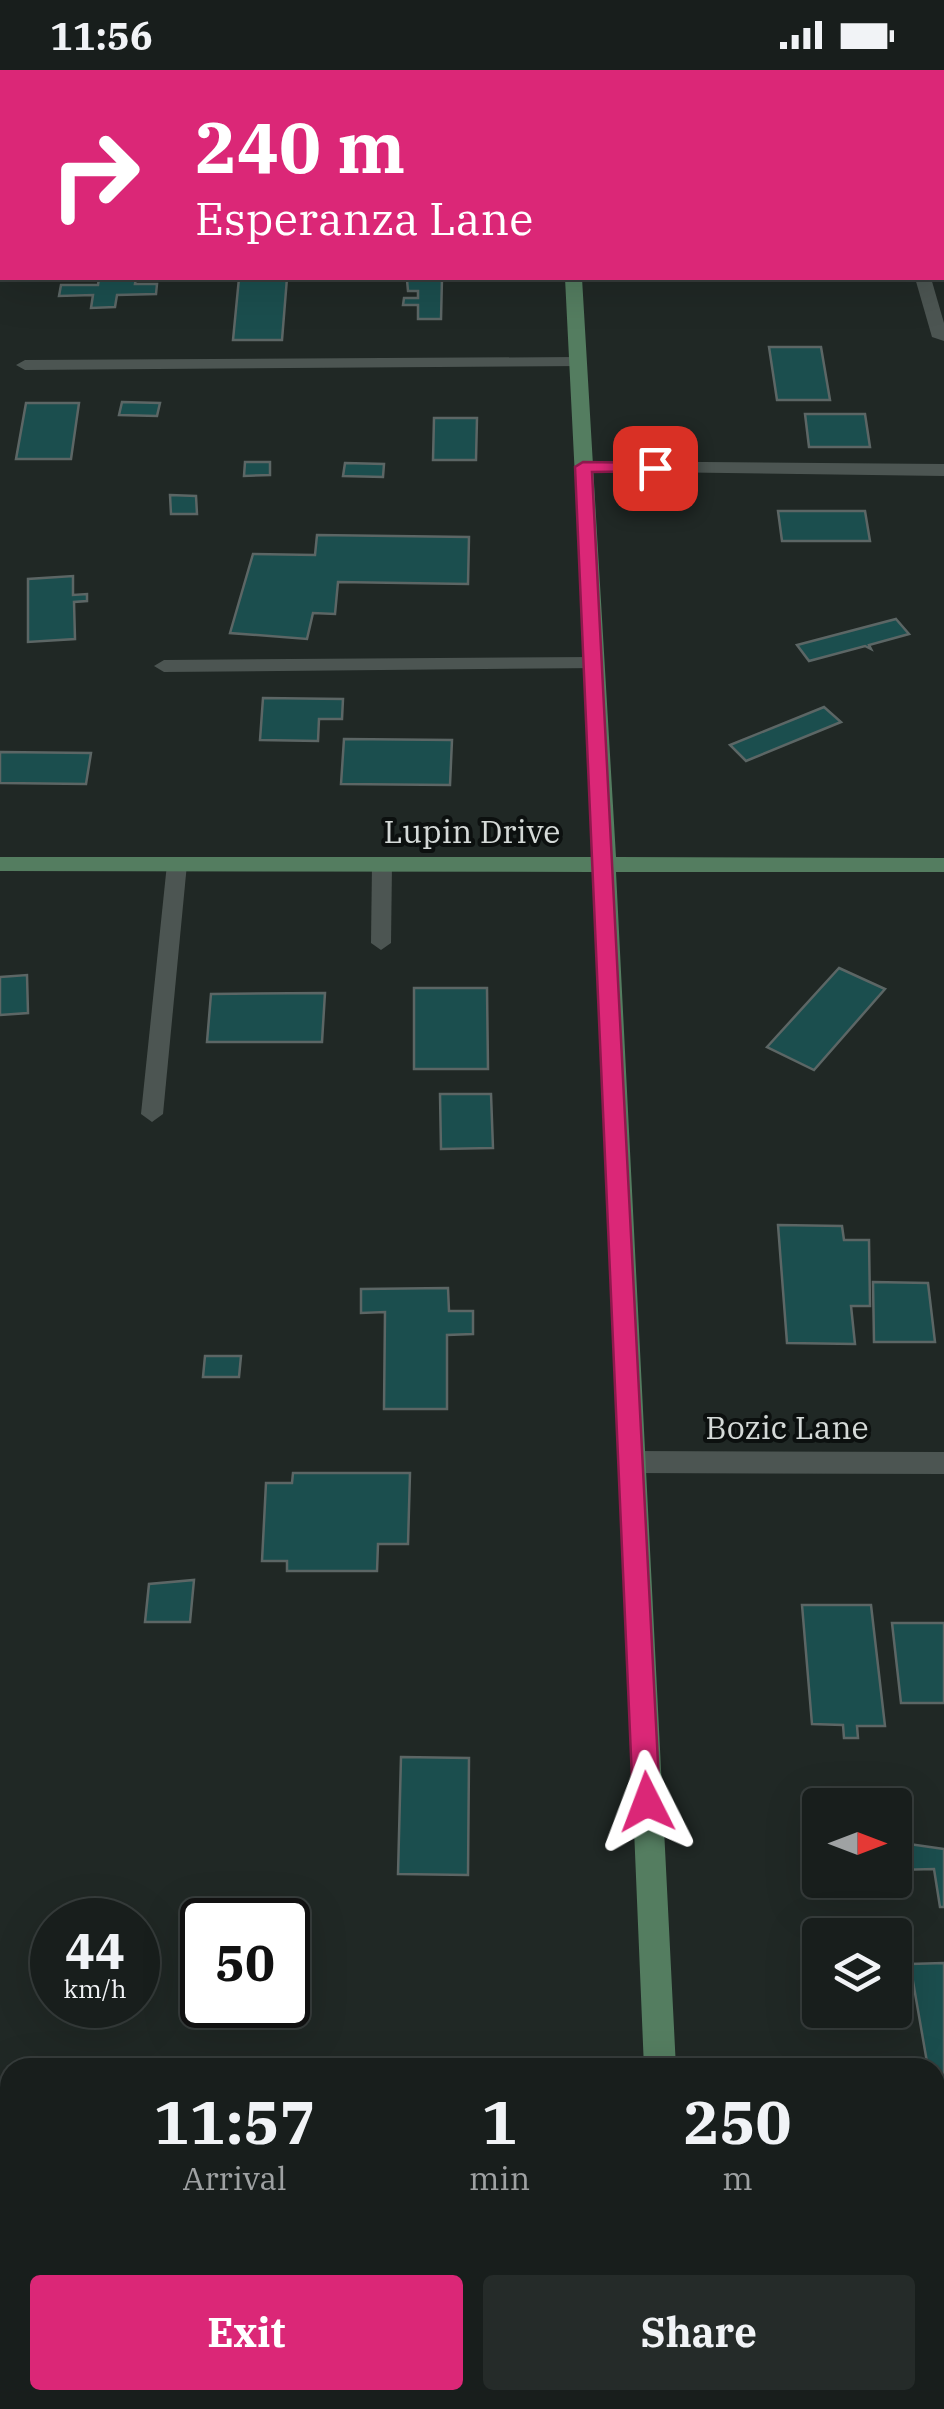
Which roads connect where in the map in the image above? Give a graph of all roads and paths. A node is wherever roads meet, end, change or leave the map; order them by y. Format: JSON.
{"nodes":[{"id":1,"x":573,"y":280,"type":"edge"},
{"id":2,"x":923,"y":280,"type":"edge"},
{"id":3,"x":940,"y":337,"type":"dead end"},
{"id":4,"x":578,"y":362,"type":"junction"},
{"id":5,"x":25,"y":365,"type":"dead end"},
{"id":6,"x":583,"y":467,"type":"junction"},
{"id":7,"x":944,"y":470,"type":"edge"},
{"id":8,"x":594,"y":664,"type":"junction"},
{"id":9,"x":164,"y":666,"type":"dead end"},
{"id":10,"x":605,"y":863,"type":"junction"},
{"id":11,"x":0,"y":864,"type":"edge"},
{"id":12,"x":177,"y":864,"type":"junction"},
{"id":13,"x":382,"y":864,"type":"junction"},
{"id":14,"x":944,"y":864,"type":"edge"},
{"id":15,"x":380,"y":942,"type":"dead end"},
{"id":16,"x":152,"y":1114,"type":"dead end"},
{"id":17,"x":630,"y":1462,"type":"junction"},
{"id":18,"x":944,"y":1463,"type":"edge"},
{"id":19,"x":660,"y":2058,"type":"edge"},
{"id":20,"x":0,"y":2346,"type":"edge"},
{"id":21,"x":0,"y":2355,"type":"edge"}],
"edges":[{"from":1,"to":4,"type":"main road"},
{"from":2,"to":3,"type":"lane"},
{"from":4,"to":5,"type":"street"},
{"from":4,"to":6,"type":"main road"},
{"from":6,"to":7,"type":"street"},
{"from":6,"to":8,"type":"main road"},
{"from":8,"to":9,"type":"street"},
{"from":8,"to":10,"type":"main road"},
{"from":10,"to":13,"type":"main road","name":"Lupin Drive"},
{"from":10,"to":14,"type":"main road","name":"Lupin Drive"},
{"from":10,"to":17,"type":"main road"},
{"from":11,"to":12,"type":"main road","name":"Lupin Drive"},
{"from":12,"to":13,"type":"main road","name":"Lupin Drive"},
{"from":12,"to":16,"type":"lane"},
{"from":13,"to":15,"type":"lane"},
{"from":17,"to":18,"type":"street","name":"Bozic Lane"},
{"from":17,"to":19,"type":"main road"},
{"from":20,"to":21,"type":"lane"}]}
